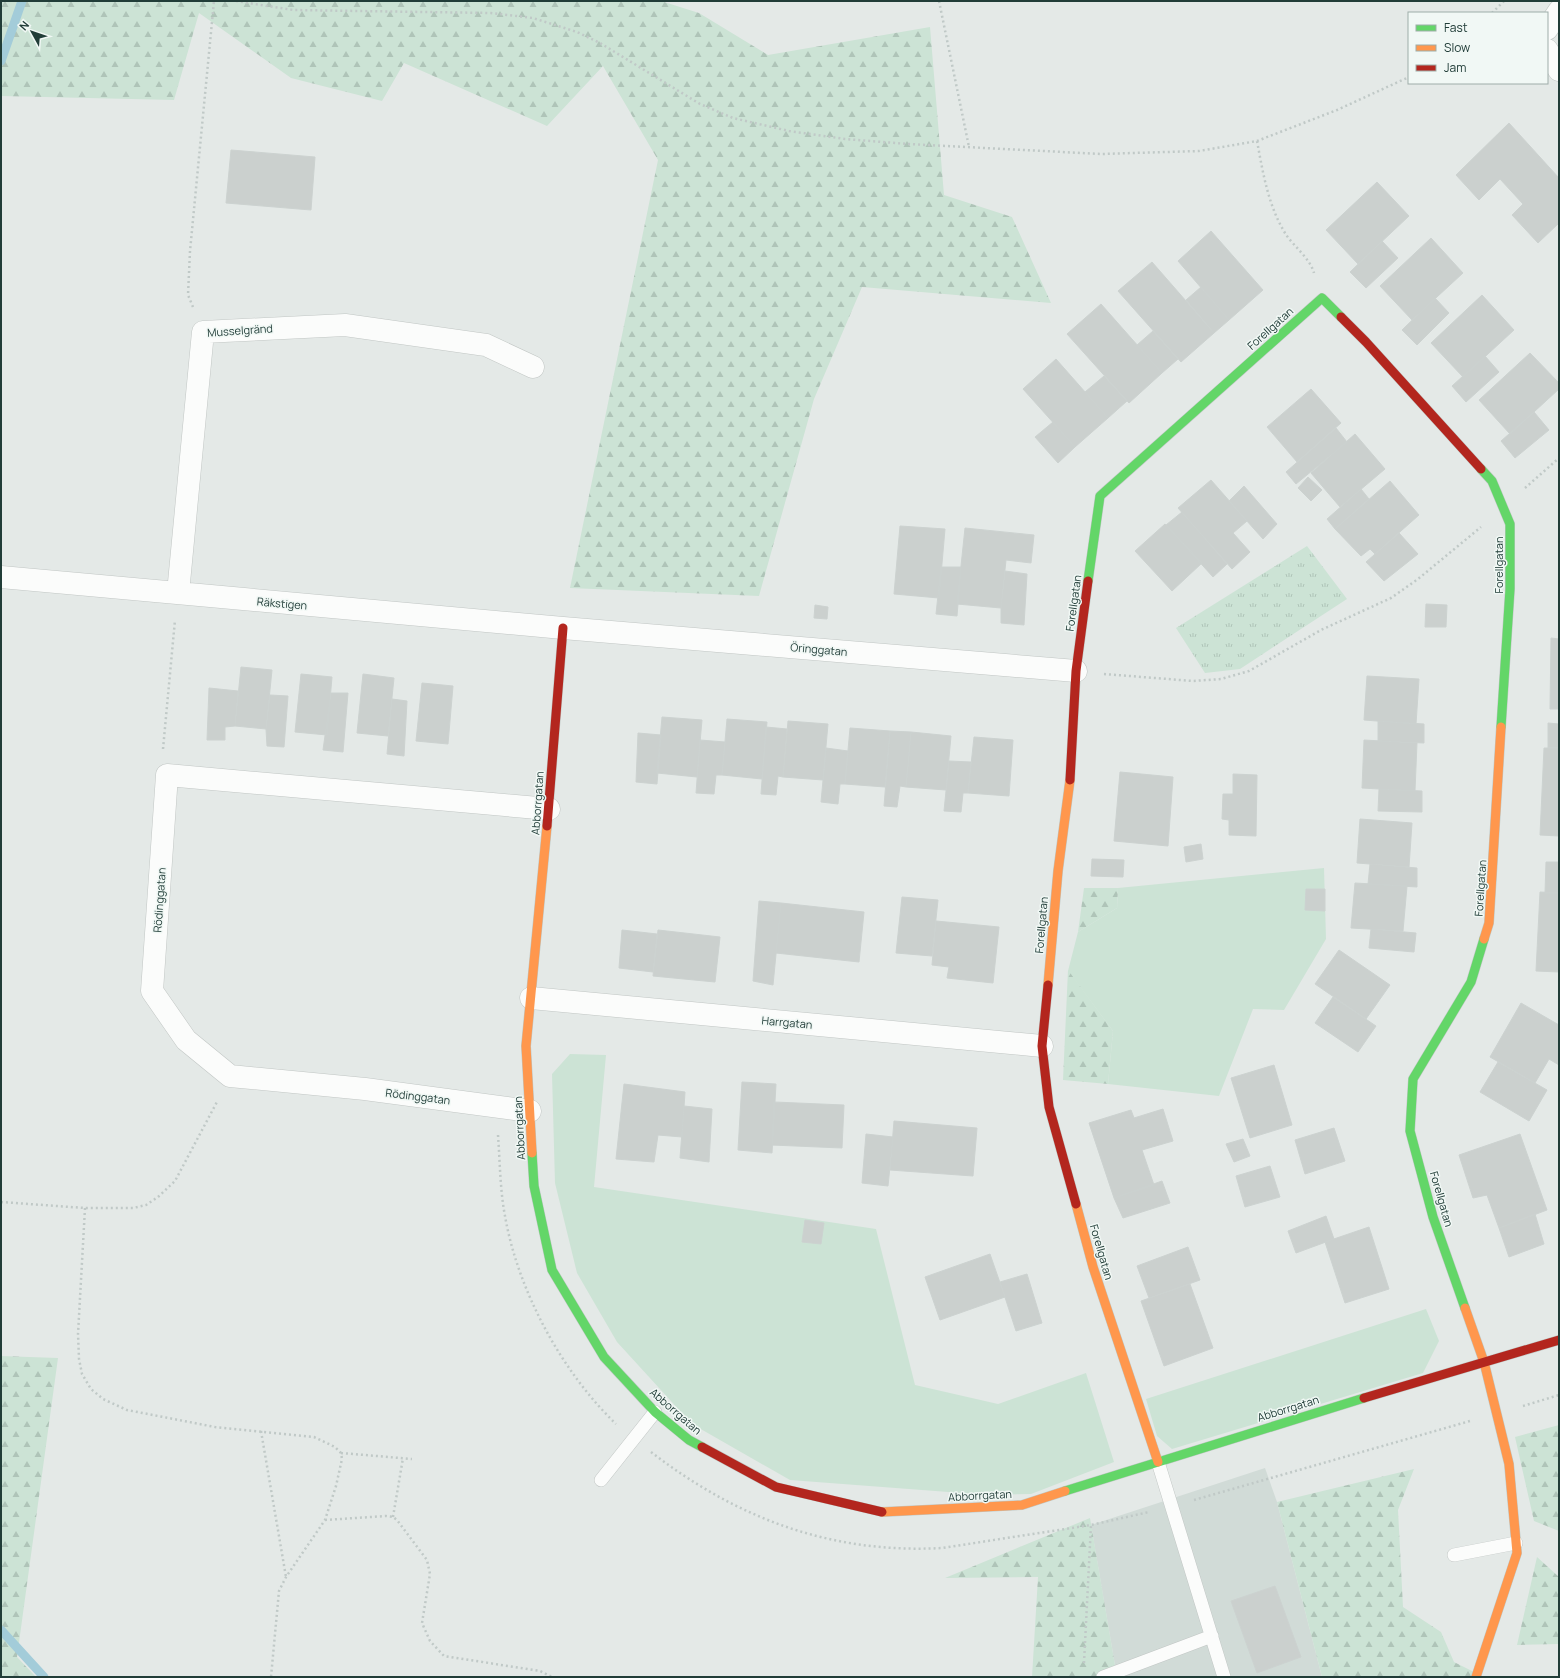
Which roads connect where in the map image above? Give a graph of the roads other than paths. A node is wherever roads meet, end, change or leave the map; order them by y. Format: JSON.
{"nodes":[{"id":1,"x":1559,"y":11,"type":"edge"},
{"id":2,"x":1548,"y":28,"type":"edge"},
{"id":3,"x":1548,"y":52,"type":"edge"},
{"id":4,"x":1559,"y":70,"type":"edge"},
{"id":5,"x":533,"y":367,"type":"dead end"},
{"id":6,"x":1,"y":577,"type":"edge"},
{"id":7,"x":178,"y":593,"type":"junction"},
{"id":8,"x":563,"y":628,"type":"junction"},
{"id":9,"x":1076,"y":671,"type":"junction"},
{"id":10,"x":549,"y":809,"type":"junction"},
{"id":11,"x":531,"y":998,"type":"junction"},
{"id":12,"x":1042,"y":1046,"type":"junction"},
{"id":13,"x":530,"y":1111,"type":"junction"},
{"id":14,"x":1559,"y":1340,"type":"edge"},
{"id":15,"x":1484,"y":1362,"type":"junction"},
{"id":16,"x":655,"y":1412,"type":"junction"},
{"id":17,"x":1158,"y":1462,"type":"junction"},
{"id":18,"x":601,"y":1480,"type":"dead end"},
{"id":19,"x":1516,"y":1543,"type":"junction"},
{"id":20,"x":1454,"y":1555,"type":"dead end"},
{"id":21,"x":1212,"y":1636,"type":"junction"},
{"id":22,"x":1103,"y":1677,"type":"edge"},
{"id":23,"x":1224,"y":1677,"type":"edge"},
{"id":24,"x":1476,"y":1677,"type":"edge"}],
"edges":[{"from":1,"to":2,"type":"street"},
{"from":3,"to":4,"type":"street"},
{"from":5,"to":7,"type":"street","name":"Musselgränd"},
{"from":6,"to":7,"type":"street","name":"Räkstigen"},
{"from":7,"to":8,"type":"street","name":"Räkstigen"},
{"from":8,"to":9,"type":"street","name":"Öringgatan"},
{"from":8,"to":10,"type":"street","name":"Abborrgatan"},
{"from":9,"to":12,"type":"street","name":"Forellgatan"},
{"from":9,"to":15,"type":"street","name":"Forellgatan"},
{"from":10,"to":11,"type":"street","name":"Abborrgatan"},
{"from":10,"to":13,"type":"street","name":"Rödinggatan"},
{"from":11,"to":12,"type":"street","name":"Harrgatan"},
{"from":11,"to":13,"type":"street","name":"Abborrgatan"},
{"from":12,"to":17,"type":"street","name":"Forellgatan"},
{"from":13,"to":16,"type":"street","name":"Abborrgatan"},
{"from":14,"to":15,"type":"street","name":"Abborrgatan"},
{"from":15,"to":17,"type":"street","name":"Abborrgatan"},
{"from":15,"to":19,"type":"street"},
{"from":16,"to":17,"type":"street","name":"Abborrgatan"},
{"from":16,"to":18,"type":"lane"},
{"from":17,"to":21,"type":"lane"},
{"from":19,"to":20,"type":"lane"},
{"from":19,"to":24,"type":"street"},
{"from":21,"to":22,"type":"lane"},
{"from":21,"to":23,"type":"lane"}]}
